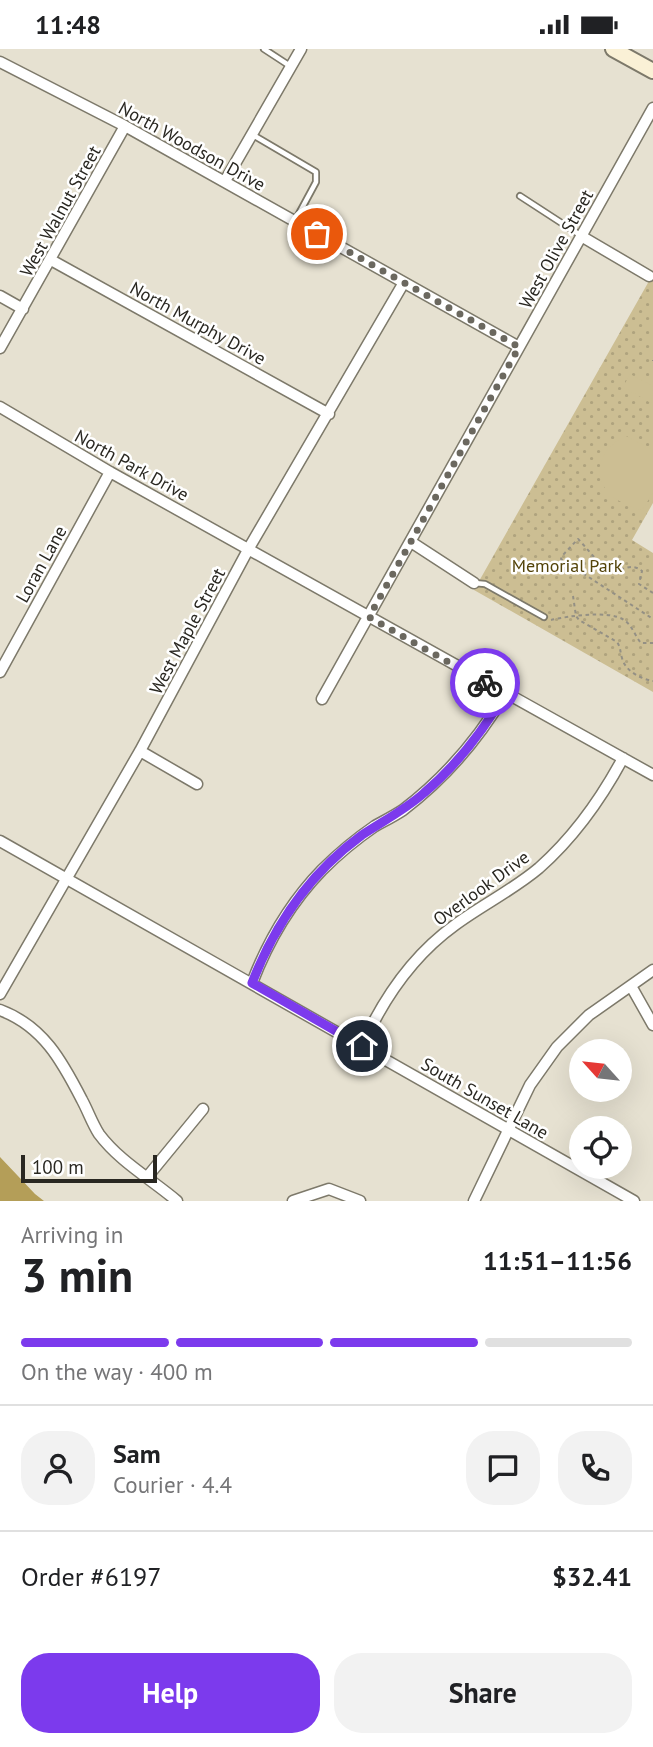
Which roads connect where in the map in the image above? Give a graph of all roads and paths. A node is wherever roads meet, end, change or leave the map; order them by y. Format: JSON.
{"nodes":[{"id":1,"x":264,"y":49,"type":"edge"},
{"id":2,"x":300,"y":49,"type":"edge"},
{"id":3,"x":613,"y":49,"type":"edge"},
{"id":4,"x":0,"y":62,"type":"edge"},
{"id":5,"x":290,"y":67,"type":"junction"},
{"id":6,"x":653,"y":71,"type":"edge"},
{"id":7,"x":653,"y":109,"type":"edge"},
{"id":8,"x":125,"y":126,"type":"junction"},
{"id":9,"x":252,"y":135,"type":"junction"},
{"id":10,"x":225,"y":181,"type":"junction"},
{"id":11,"x":520,"y":196,"type":"dead end"},
{"id":12,"x":295,"y":221,"type":"junction"},
{"id":13,"x":581,"y":236,"type":"junction"},
{"id":14,"x":51,"y":260,"type":"junction"},
{"id":15,"x":651,"y":276,"type":"edge"},
{"id":16,"x":403,"y":284,"type":"junction"},
{"id":17,"x":0,"y":296,"type":"edge"},
{"id":18,"x":23,"y":309,"type":"junction"},
{"id":19,"x":519,"y":347,"type":"junction"},
{"id":20,"x":0,"y":348,"type":"edge"},
{"id":21,"x":0,"y":407,"type":"edge"},
{"id":22,"x":329,"y":414,"type":"junction"},
{"id":23,"x":110,"y":472,"type":"junction"},
{"id":24,"x":411,"y":542,"type":"junction"},
{"id":25,"x":249,"y":548,"type":"junction"},
{"id":26,"x":474,"y":583,"type":"joint"},
{"id":27,"x":653,"y":593,"type":"edge"},
{"id":28,"x":573,"y":596,"type":"dead end"},
{"id":29,"x":576,"y":616,"type":"junction"},
{"id":30,"x":369,"y":617,"type":"junction"},
{"id":31,"x":544,"y":617,"type":"joint"},
{"id":32,"x":653,"y":619,"type":"edge"},
{"id":33,"x":653,"y":643,"type":"edge"},
{"id":34,"x":0,"y":672,"type":"edge"},
{"id":35,"x":653,"y":681,"type":"edge"},
{"id":36,"x":505,"y":694,"type":"junction"},
{"id":37,"x":322,"y":699,"type":"dead end"},
{"id":38,"x":140,"y":751,"type":"junction"},
{"id":39,"x":623,"y":758,"type":"junction"},
{"id":40,"x":653,"y":775,"type":"edge"},
{"id":41,"x":197,"y":783,"type":"dead end"},
{"id":42,"x":0,"y":841,"type":"edge"},
{"id":43,"x":65,"y":879,"type":"junction"},
{"id":44,"x":653,"y":970,"type":"edge"},
{"id":45,"x":252,"y":983,"type":"junction"},
{"id":46,"x":631,"y":986,"type":"junction"},
{"id":47,"x":0,"y":994,"type":"edge"},
{"id":48,"x":0,"y":1010,"type":"edge"},
{"id":49,"x":653,"y":1025,"type":"edge"},
{"id":50,"x":362,"y":1046,"type":"junction"},
{"id":51,"x":203,"y":1109,"type":"dead end"},
{"id":52,"x":510,"y":1131,"type":"junction"},
{"id":53,"x":148,"y":1176,"type":"junction"},
{"id":54,"x":177,"y":1201,"type":"edge"},
{"id":55,"x":293,"y":1201,"type":"edge"},
{"id":56,"x":360,"y":1201,"type":"edge"},
{"id":57,"x":474,"y":1201,"type":"edge"},
{"id":58,"x":634,"y":1201,"type":"edge"}],
"edges":[{"from":1,"to":5,"type":"lane"},
{"from":2,"to":5,"type":"street"},
{"from":3,"to":6,"type":"street"},
{"from":4,"to":8,"type":"street","name":"North Woodson Drive"},
{"from":5,"to":9,"type":"street"},
{"from":7,"to":13,"type":"street","name":"West Olive Street"},
{"from":8,"to":10,"type":"street","name":"North Woodson Drive"},
{"from":8,"to":14,"type":"street","name":"West Walnut Street"},
{"from":9,"to":10,"type":"street"},
{"from":9,"to":12,"type":"lane"},
{"from":10,"to":12,"type":"street","name":"North Woodson Drive"},
{"from":11,"to":13,"type":"lane"},
{"from":12,"to":16,"type":"street","name":"North Woodson Drive"},
{"from":13,"to":15,"type":"street"},
{"from":13,"to":19,"type":"street","name":"West Olive Street"},
{"from":14,"to":18,"type":"street","name":"West Walnut Street"},
{"from":14,"to":22,"type":"street","name":"North Murphy Drive"},
{"from":16,"to":19,"type":"street","name":"North Woodson Drive"},
{"from":16,"to":22,"type":"street","name":"West Maple Street"},
{"from":17,"to":18,"type":"street"},
{"from":18,"to":20,"type":"street","name":"West Walnut Street"},
{"from":19,"to":24,"type":"street","name":"West Olive Street"},
{"from":21,"to":23,"type":"street","name":"North Park Drive"},
{"from":22,"to":25,"type":"street","name":"West Maple Street"},
{"from":23,"to":25,"type":"street","name":"North Park Drive"},
{"from":23,"to":34,"type":"street","name":"Loran Lane"},
{"from":24,"to":26,"type":"street"},
{"from":24,"to":30,"type":"street","name":"West Olive Street"},
{"from":25,"to":30,"type":"street","name":"North Park Drive"},
{"from":25,"to":38,"type":"street","name":"West Maple Street"},
{"from":26,"to":31,"type":"lane"},
{"from":27,"to":32,"type":"path"},
{"from":28,"to":29,"type":"path"},
{"from":29,"to":31,"type":"path"},
{"from":29,"to":33,"type":"path"},
{"from":29,"to":35,"type":"path"},
{"from":30,"to":36,"type":"street","name":"North Park Drive"},
{"from":30,"to":37,"type":"street","name":"West Olive Street"},
{"from":36,"to":39,"type":"street","name":"North Park Drive"},
{"from":36,"to":45,"type":"street"},
{"from":38,"to":41,"type":"street"},
{"from":38,"to":43,"type":"street","name":"West Maple Street"},
{"from":39,"to":40,"type":"street","name":"North Park Drive"},
{"from":39,"to":50,"type":"street","name":"Overlook Drive"},
{"from":42,"to":43,"type":"street","name":"South Sunset Lane"},
{"from":43,"to":45,"type":"street","name":"South Sunset Lane"},
{"from":43,"to":47,"type":"street","name":"West Maple Street"},
{"from":44,"to":46,"type":"street"},
{"from":45,"to":50,"type":"street","name":"South Sunset Lane"},
{"from":46,"to":49,"type":"street"},
{"from":46,"to":52,"type":"street"},
{"from":48,"to":53,"type":"street"},
{"from":50,"to":52,"type":"street","name":"South Sunset Lane"},
{"from":51,"to":53,"type":"street"},
{"from":52,"to":57,"type":"street"},
{"from":52,"to":58,"type":"street","name":"South Sunset Lane"},
{"from":53,"to":54,"type":"street"},
{"from":55,"to":56,"type":"street"}]}
